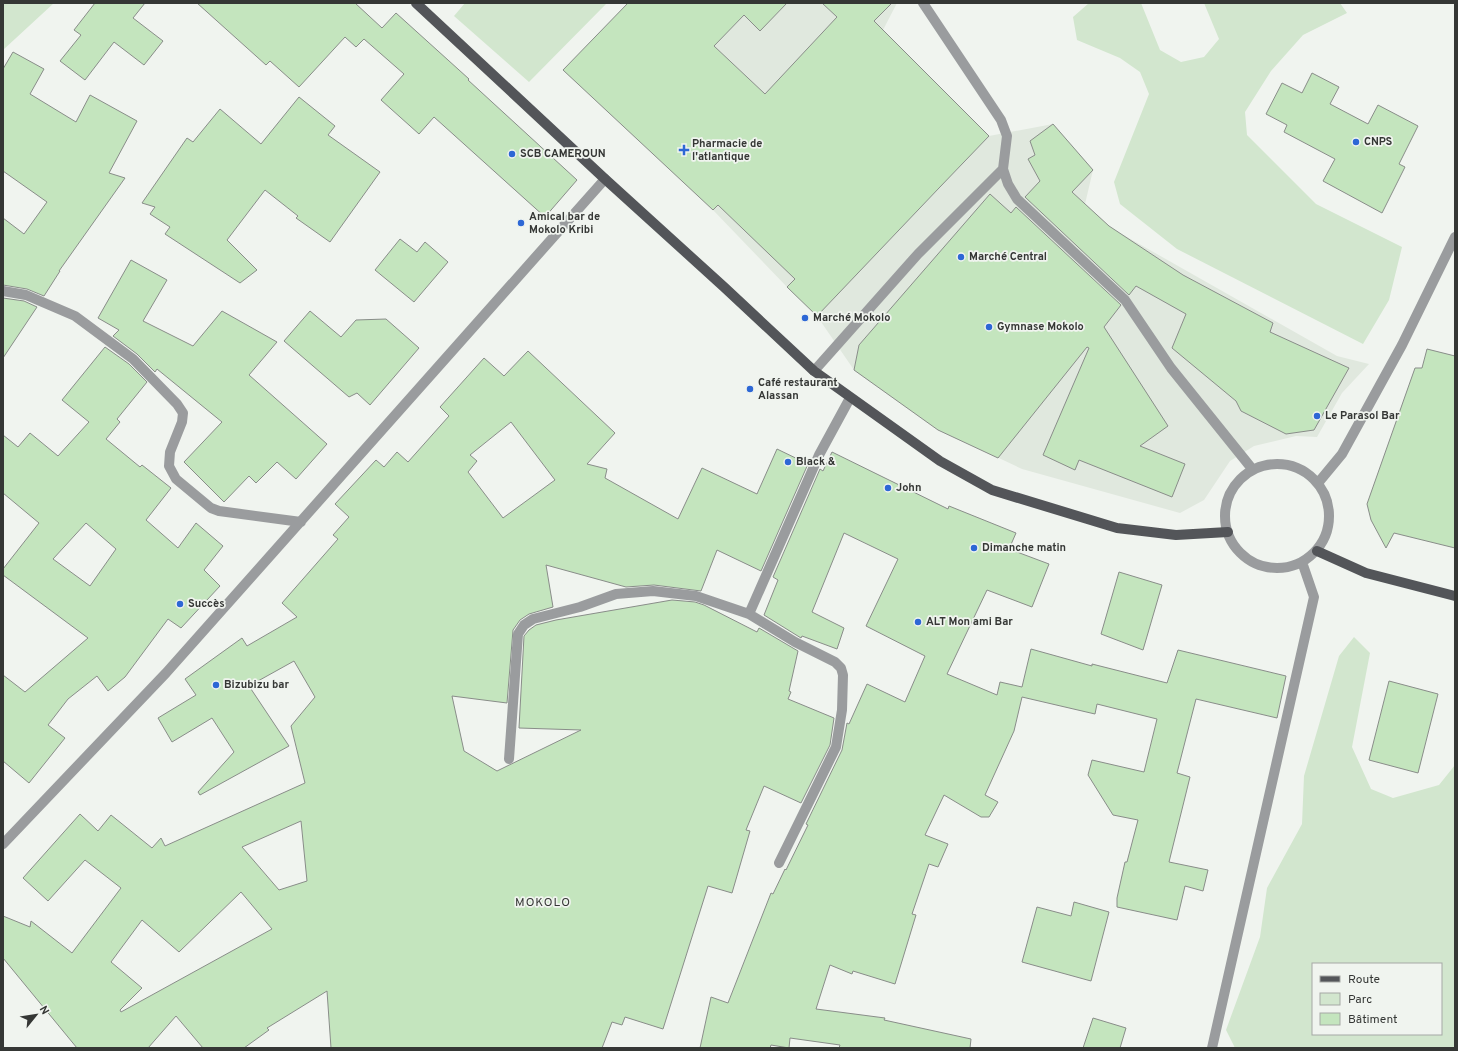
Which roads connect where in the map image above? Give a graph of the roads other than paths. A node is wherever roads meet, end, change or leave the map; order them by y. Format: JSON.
{"nodes":[{"id":1,"x":416,"y":3,"type":"edge"},
{"id":2,"x":923,"y":3,"type":"edge"},
{"id":3,"x":1003,"y":170,"type":"junction"},
{"id":4,"x":605,"y":180,"type":"junction"},
{"id":5,"x":1455,"y":237,"type":"edge"},
{"id":6,"x":3,"y":291,"type":"edge"},
{"id":7,"x":814,"y":371,"type":"junction"},
{"id":8,"x":850,"y":398,"type":"junction"},
{"id":9,"x":1253,"y":470,"type":"junction"},
{"id":10,"x":1318,"y":483,"type":"junction"},
{"id":11,"x":301,"y":522,"type":"junction"},
{"id":12,"x":1228,"y":532,"type":"junction"},
{"id":13,"x":1317,"y":551,"type":"junction"},
{"id":14,"x":1302,"y":562,"type":"junction"},
{"id":15,"x":1455,"y":596,"type":"edge"},
{"id":16,"x":749,"y":614,"type":"junction"},
{"id":17,"x":509,"y":759,"type":"dead end"},
{"id":18,"x":3,"y":844,"type":"edge"},
{"id":19,"x":779,"y":862,"type":"dead end"},
{"id":20,"x":1212,"y":1048,"type":"edge"}],
"edges":[{"from":1,"to":4,"type":"main road"},
{"from":2,"to":3,"type":"street"},
{"from":3,"to":7,"type":"street"},
{"from":3,"to":9,"type":"street"},
{"from":4,"to":7,"type":"main road"},
{"from":4,"to":11,"type":"street"},
{"from":5,"to":10,"type":"street"},
{"from":6,"to":11,"type":"street"},
{"from":7,"to":8,"type":"main road"},
{"from":8,"to":12,"type":"main road"},
{"from":8,"to":16,"type":"street"},
{"from":9,"to":10,"type":"street"},
{"from":9,"to":12,"type":"street"},
{"from":10,"to":13,"type":"street"},
{"from":11,"to":18,"type":"street"},
{"from":12,"to":14,"type":"street"},
{"from":13,"to":14,"type":"street"},
{"from":13,"to":15,"type":"main road"},
{"from":14,"to":20,"type":"street"},
{"from":16,"to":17,"type":"street"},
{"from":16,"to":19,"type":"street"}]}
